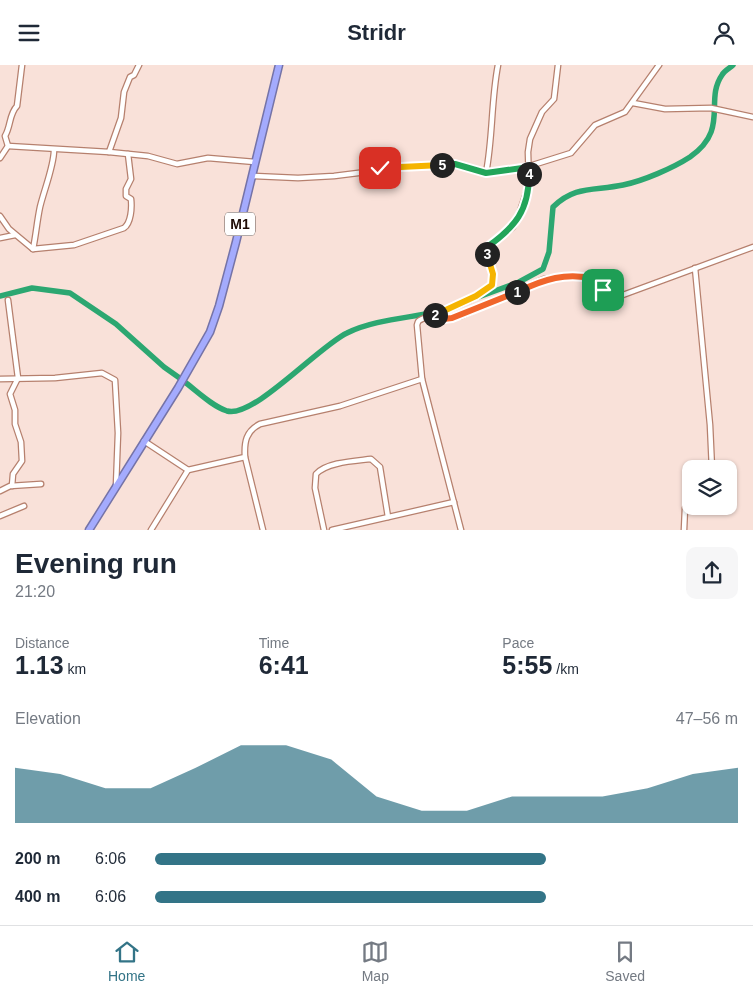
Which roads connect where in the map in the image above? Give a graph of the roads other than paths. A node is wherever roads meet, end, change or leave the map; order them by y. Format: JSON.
{"nodes":[{"id":1,"x":22,"y":65,"type":"edge"},
{"id":2,"x":140,"y":65,"type":"edge"},
{"id":3,"x":279,"y":65,"type":"edge"},
{"id":4,"x":498,"y":65,"type":"edge"},
{"id":5,"x":558,"y":65,"type":"edge"},
{"id":6,"x":659,"y":65,"type":"edge"},
{"id":7,"x":633,"y":103,"type":"junction"},
{"id":8,"x":753,"y":117,"type":"edge"},
{"id":9,"x":8,"y":146,"type":"junction"},
{"id":10,"x":54,"y":150,"type":"junction"},
{"id":11,"x":109,"y":152,"type":"junction"},
{"id":12,"x":128,"y":154,"type":"junction"},
{"id":13,"x":0,"y":158,"type":"edge"},
{"id":14,"x":255,"y":163,"type":"junction"},
{"id":15,"x":529,"y":167,"type":"junction"},
{"id":16,"x":486,"y":173,"type":"junction"},
{"id":17,"x":252,"y":176,"type":"junction"},
{"id":18,"x":0,"y":216,"type":"edge"},
{"id":19,"x":15,"y":235,"type":"junction"},
{"id":20,"x":0,"y":238,"type":"edge"},
{"id":21,"x":753,"y":247,"type":"edge"},
{"id":22,"x":33,"y":249,"type":"junction"},
{"id":23,"x":694,"y":268,"type":"junction"},
{"id":24,"x":8,"y":300,"type":"dead end"},
{"id":25,"x":431,"y":317,"type":"junction"},
{"id":26,"x":18,"y":378,"type":"junction"},
{"id":27,"x":0,"y":379,"type":"edge"},
{"id":28,"x":422,"y":379,"type":"junction"},
{"id":29,"x":144,"y":441,"type":"junction"},
{"id":30,"x":245,"y":457,"type":"junction"},
{"id":31,"x":712,"y":460,"type":"edge"},
{"id":32,"x":188,"y":471,"type":"junction"},
{"id":33,"x":41,"y":485,"type":"dead end"},
{"id":34,"x":12,"y":486,"type":"junction"},
{"id":35,"x":116,"y":487,"type":"junction"},
{"id":36,"x":0,"y":491,"type":"edge"},
{"id":37,"x":454,"y":502,"type":"junction"},
{"id":38,"x":24,"y":507,"type":"dead end"},
{"id":39,"x":685,"y":515,"type":"edge"},
{"id":40,"x":0,"y":516,"type":"edge"},
{"id":41,"x":388,"y":517,"type":"junction"},
{"id":42,"x":89,"y":530,"type":"edge"},
{"id":43,"x":151,"y":530,"type":"edge"},
{"id":44,"x":263,"y":530,"type":"edge"},
{"id":45,"x":324,"y":530,"type":"edge"},
{"id":46,"x":332,"y":530,"type":"edge"},
{"id":47,"x":461,"y":530,"type":"edge"},
{"id":48,"x":684,"y":530,"type":"edge"}],
"edges":[{"from":1,"to":9,"type":"street"},
{"from":2,"to":11,"type":"street"},
{"from":3,"to":14,"type":"highway","number":"M1"},
{"from":4,"to":16,"type":"street"},
{"from":5,"to":15,"type":"street"},
{"from":6,"to":7,"type":"street"},
{"from":7,"to":8,"type":"street"},
{"from":7,"to":15,"type":"street"},
{"from":9,"to":10,"type":"street"},
{"from":9,"to":13,"type":"street"},
{"from":10,"to":11,"type":"street"},
{"from":10,"to":22,"type":"street"},
{"from":11,"to":12,"type":"street"},
{"from":12,"to":14,"type":"street"},
{"from":12,"to":22,"type":"street"},
{"from":14,"to":17,"type":"highway","number":"M1"},
{"from":15,"to":16,"type":"street"},
{"from":15,"to":25,"type":"street"},
{"from":16,"to":17,"type":"street"},
{"from":17,"to":29,"type":"highway","number":"M1"},
{"from":18,"to":19,"type":"street"},
{"from":19,"to":20,"type":"street"},
{"from":19,"to":22,"type":"street"},
{"from":21,"to":23,"type":"street"},
{"from":23,"to":25,"type":"street"},
{"from":23,"to":31,"type":"street"},
{"from":24,"to":26,"type":"street"},
{"from":25,"to":28,"type":"street"},
{"from":26,"to":27,"type":"street"},
{"from":26,"to":34,"type":"street"},
{"from":26,"to":35,"type":"street"},
{"from":28,"to":30,"type":"street"},
{"from":28,"to":37,"type":"street"},
{"from":29,"to":32,"type":"street"},
{"from":29,"to":35,"type":"highway","number":"M1"},
{"from":30,"to":32,"type":"street"},
{"from":30,"to":44,"type":"street"},
{"from":32,"to":43,"type":"street"},
{"from":33,"to":34,"type":"street"},
{"from":34,"to":36,"type":"street"},
{"from":35,"to":42,"type":"highway","number":"M1"},
{"from":37,"to":41,"type":"street"},
{"from":37,"to":47,"type":"street"},
{"from":38,"to":40,"type":"street"},
{"from":39,"to":48,"type":"street"},
{"from":41,"to":45,"type":"street"},
{"from":41,"to":46,"type":"street"}]}
